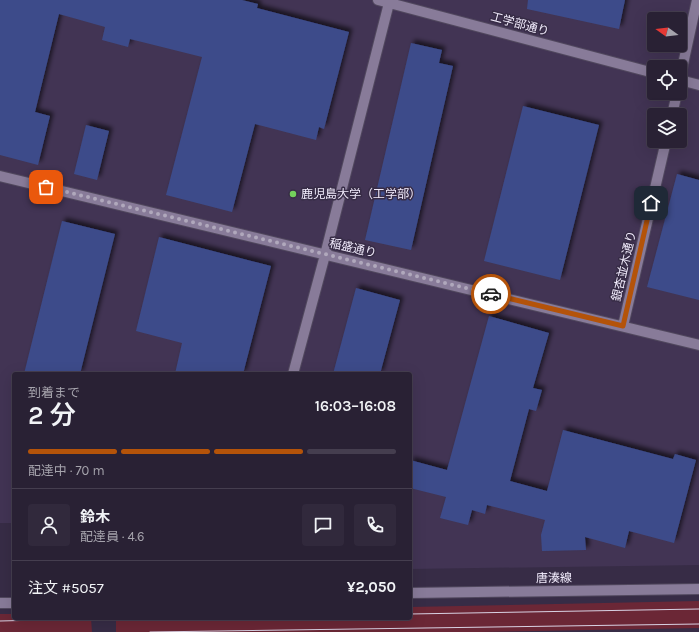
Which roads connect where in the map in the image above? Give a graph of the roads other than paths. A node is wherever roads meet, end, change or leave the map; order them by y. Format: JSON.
{"nodes":[{"id":1,"x":378,"y":0,"type":"edge"},
{"id":2,"x":698,"y":0,"type":"edge"},
{"id":3,"x":389,"y":3,"type":"junction"},
{"id":4,"x":684,"y":60,"type":"edge"},
{"id":5,"x":647,"y":71,"type":"edge"},
{"id":6,"x":687,"y":81,"type":"edge"},
{"id":7,"x":699,"y":85,"type":"edge"},
{"id":8,"x":664,"y":148,"type":"edge"},
{"id":9,"x":0,"y":176,"type":"edge"},
{"id":10,"x":326,"y":255,"type":"junction"},
{"id":11,"x":623,"y":326,"type":"junction"},
{"id":12,"x":699,"y":345,"type":"edge"},
{"id":13,"x":294,"y":372,"type":"edge"},
{"id":14,"x":699,"y":589,"type":"edge"},
{"id":15,"x":412,"y":593,"type":"edge"},
{"id":16,"x":12,"y":602,"type":"edge"},
{"id":17,"x":0,"y":603,"type":"edge"}],
"edges":[{"from":1,"to":3,"type":"street","name":"工学部通り"},
{"from":2,"to":4,"type":"street"},
{"from":3,"to":5,"type":"street","name":"工学部通り"},
{"from":3,"to":10,"type":"street"},
{"from":6,"to":7,"type":"street"},
{"from":8,"to":11,"type":"street","name":"銀杏並木通り"},
{"from":9,"to":10,"type":"street","name":"稲盛通り"},
{"from":10,"to":11,"type":"street","name":"稲盛通り"},
{"from":10,"to":13,"type":"street"},
{"from":11,"to":12,"type":"street","name":"稲盛通り"},
{"from":14,"to":15,"type":"street","name":"唐湊線"},
{"from":16,"to":17,"type":"street"}]}
